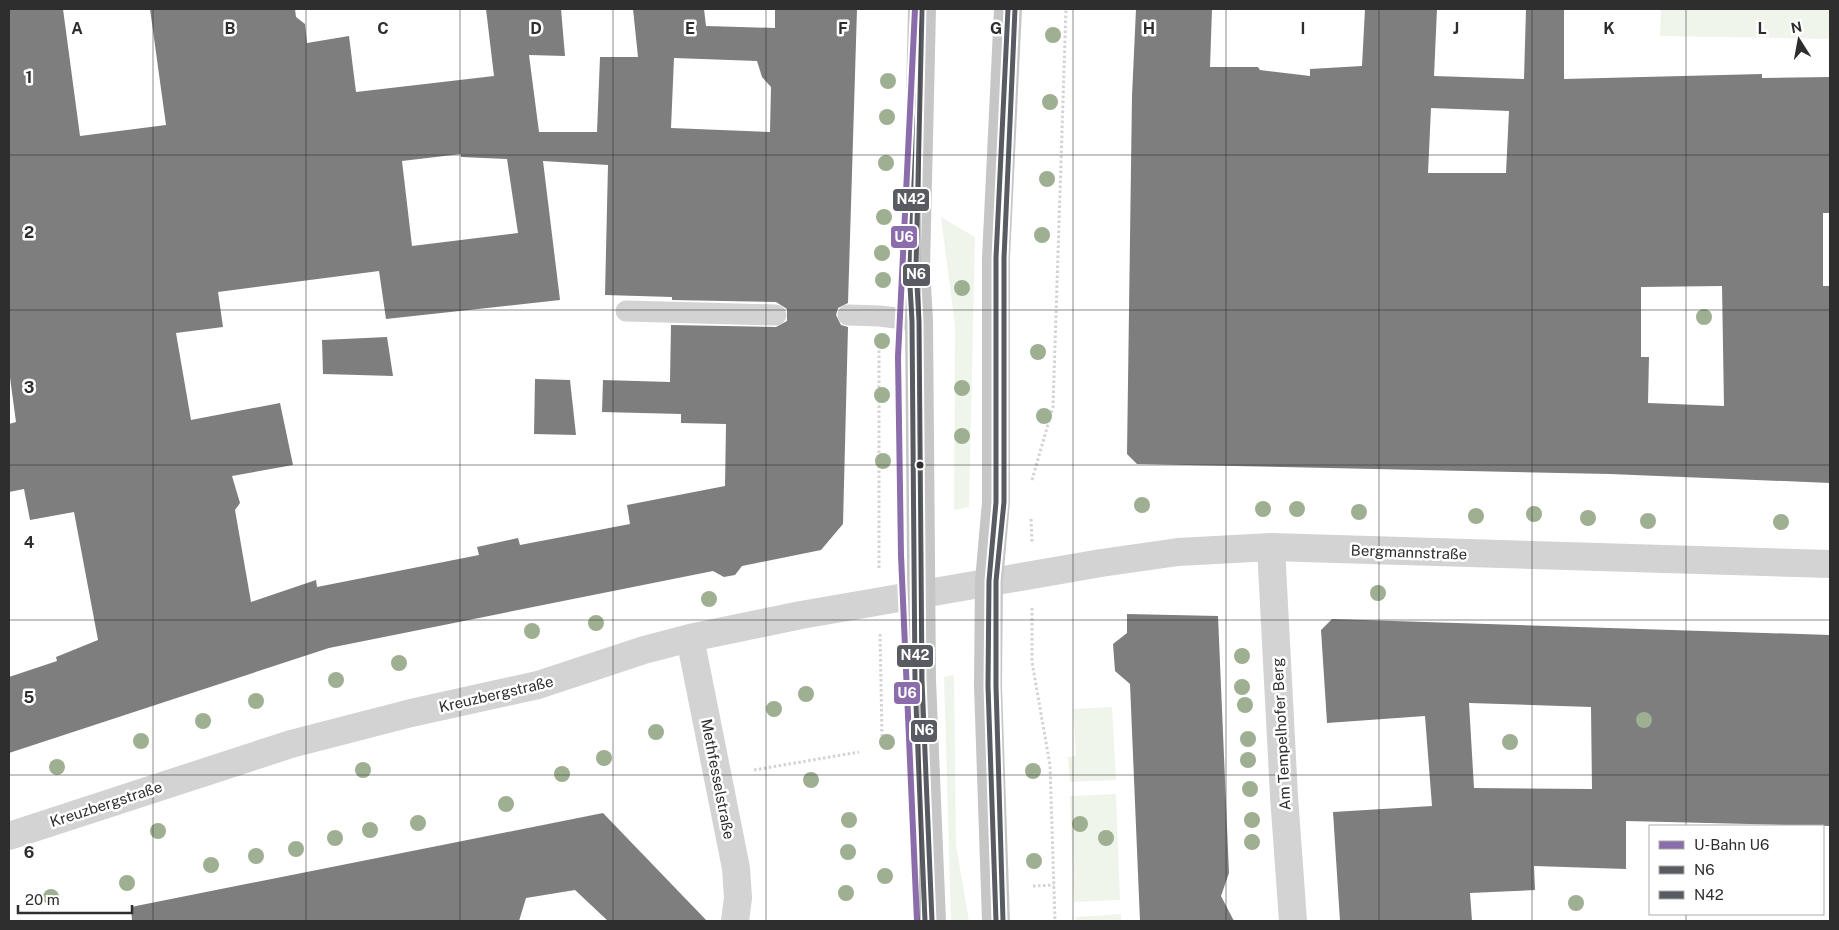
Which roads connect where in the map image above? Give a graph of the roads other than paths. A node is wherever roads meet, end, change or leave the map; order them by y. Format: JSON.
{"nodes":[{"id":1,"x":922,"y":9,"type":"edge"},
{"id":2,"x":1008,"y":9,"type":"edge"},
{"id":3,"x":626,"y":312,"type":"dead end"},
{"id":4,"x":776,"y":315,"type":"dead end"},
{"id":5,"x":848,"y":315,"type":"dead end"},
{"id":6,"x":919,"y":321,"type":"junction"},
{"id":7,"x":1271,"y":547,"type":"junction"},
{"id":8,"x":1830,"y":564,"type":"edge"},
{"id":9,"x":990,"y":581,"type":"junction"},
{"id":10,"x":921,"y":594,"type":"junction"},
{"id":11,"x":690,"y":638,"type":"junction"},
{"id":12,"x":9,"y":836,"type":"edge"},
{"id":13,"x":735,"y":921,"type":"edge"},
{"id":14,"x":932,"y":921,"type":"edge"},
{"id":15,"x":996,"y":921,"type":"edge"},
{"id":16,"x":1293,"y":921,"type":"edge"}],
"edges":[{"from":1,"to":6,"type":"main road"},
{"from":2,"to":9,"type":"main road"},
{"from":3,"to":4,"type":"lane"},
{"from":5,"to":6,"type":"lane"},
{"from":6,"to":10,"type":"main road"},
{"from":7,"to":8,"type":"street","name":"Bergmannstraße"},
{"from":7,"to":9,"type":"street","name":"Bergmannstraße"},
{"from":7,"to":16,"type":"street","name":"Am Tempelhofer Berg"},
{"from":9,"to":10,"type":"street","name":"Kreuzbergstraße"},
{"from":9,"to":15,"type":"main road"},
{"from":10,"to":11,"type":"street","name":"Kreuzbergstraße"},
{"from":10,"to":14,"type":"main road"},
{"from":11,"to":12,"type":"street","name":"Kreuzbergstraße"},
{"from":11,"to":13,"type":"street","name":"Methfesselstraße"}]}
